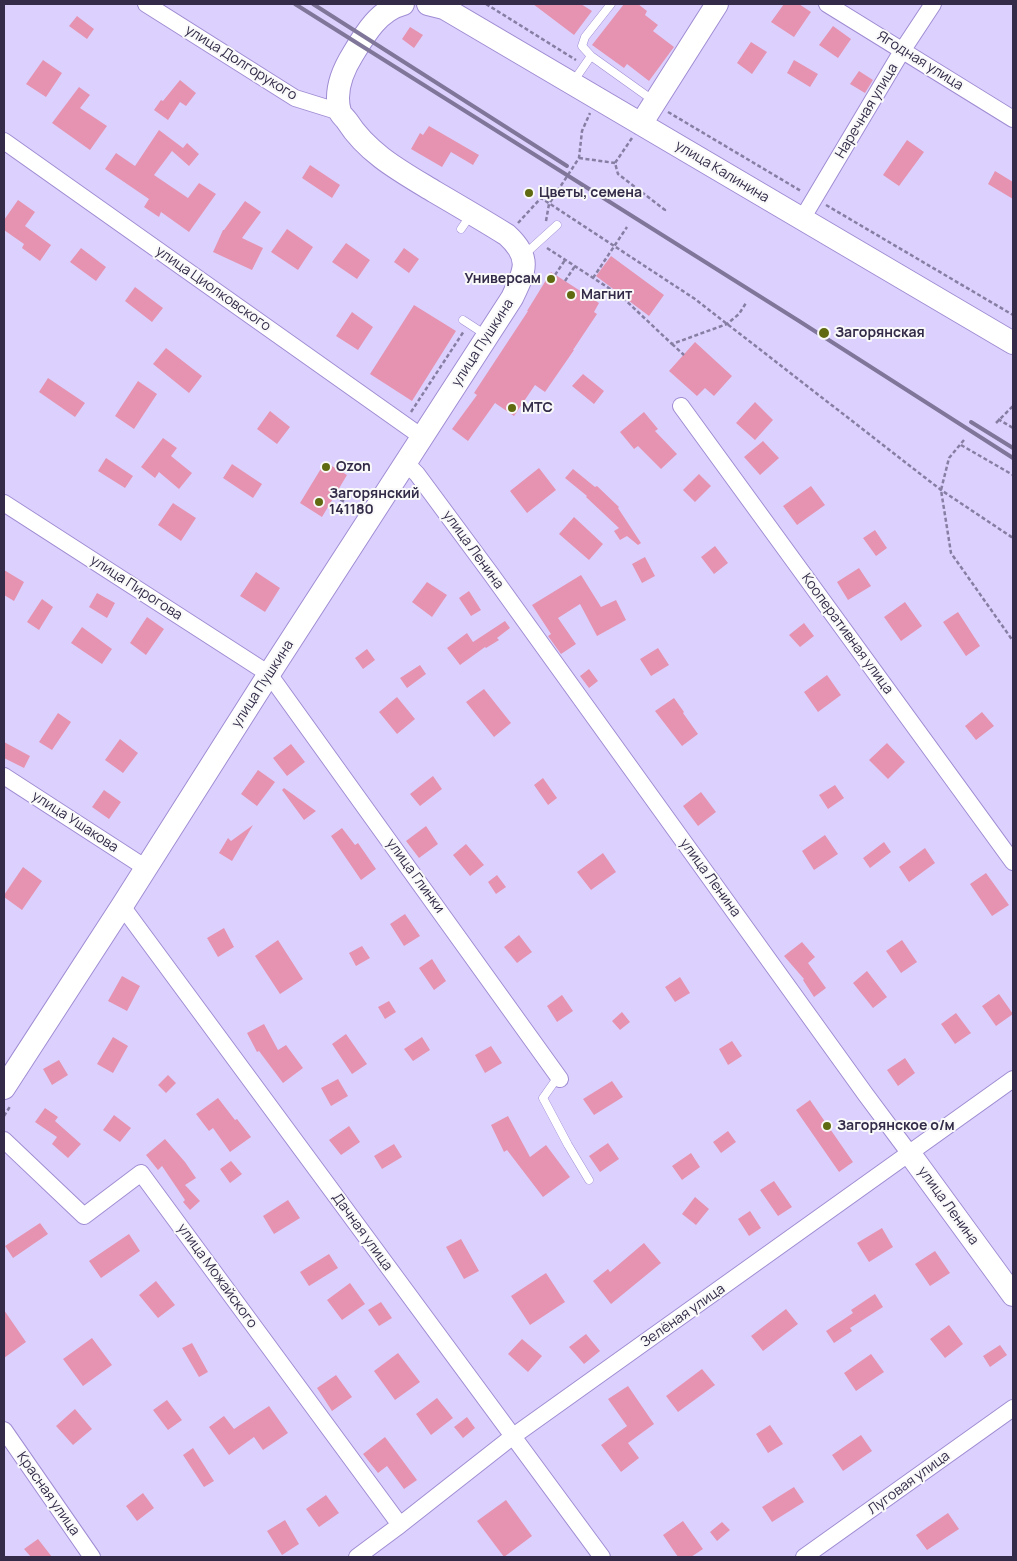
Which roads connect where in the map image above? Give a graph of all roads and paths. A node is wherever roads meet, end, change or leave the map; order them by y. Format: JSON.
{"nodes":[{"id":1,"x":146,"y":4,"type":"edge"},
{"id":2,"x":403,"y":4,"type":"edge"},
{"id":3,"x":428,"y":4,"type":"edge"},
{"id":4,"x":486,"y":4,"type":"edge"},
{"id":5,"x":611,"y":4,"type":"edge"},
{"id":6,"x":717,"y":4,"type":"edge"},
{"id":7,"x":827,"y":4,"type":"edge"},
{"id":8,"x":933,"y":4,"type":"edge"},
{"id":9,"x":902,"y":51,"type":"junction"},
{"id":10,"x":591,"y":56,"type":"junction"},
{"id":11,"x":578,"y":74,"type":"junction"},
{"id":12,"x":597,"y":98,"type":"junction"},
{"id":13,"x":655,"y":103,"type":"junction"},
{"id":14,"x":340,"y":112,"type":"junction"},
{"id":15,"x":1013,"y":119,"type":"edge"},
{"id":16,"x":641,"y":124,"type":"junction"},
{"id":17,"x":4,"y":141,"type":"edge"},
{"id":18,"x":579,"y":158,"type":"junction"},
{"id":19,"x":615,"y":163,"type":"junction"},
{"id":20,"x":558,"y":189,"type":"dead end"},
{"id":21,"x":815,"y":199,"type":"junction"},
{"id":22,"x":664,"y":212,"type":"dead end"},
{"id":23,"x":802,"y":219,"type":"junction"},
{"id":24,"x":557,"y":225,"type":"dead end"},
{"id":25,"x":627,"y":227,"type":"dead end"},
{"id":26,"x":507,"y":235,"type":"junction"},
{"id":27,"x":614,"y":246,"type":"junction"},
{"id":28,"x":532,"y":250,"type":"junction"},
{"id":29,"x":565,"y":260,"type":"junction"},
{"id":30,"x":575,"y":266,"type":"junction"},
{"id":31,"x":555,"y":275,"type":"dead end"},
{"id":32,"x":593,"y":278,"type":"junction"},
{"id":33,"x":565,"y":281,"type":"dead end"},
{"id":34,"x":746,"y":303,"type":"dead end"},
{"id":35,"x":1013,"y":315,"type":"edge"},
{"id":36,"x":466,"y":322,"type":"joint"},
{"id":37,"x":727,"y":324,"type":"junction"},
{"id":38,"x":488,"y":336,"type":"junction"},
{"id":39,"x":672,"y":344,"type":"junction"},
{"id":40,"x":1013,"y":344,"type":"edge"},
{"id":41,"x":684,"y":355,"type":"dead end"},
{"id":42,"x":681,"y":406,"type":"dead end"},
{"id":43,"x":1013,"y":406,"type":"edge"},
{"id":44,"x":998,"y":419,"type":"junction"},
{"id":45,"x":996,"y":422,"type":"dead end"},
{"id":46,"x":404,"y":424,"type":"junction"},
{"id":47,"x":1013,"y":428,"type":"edge"},
{"id":48,"x":422,"y":437,"type":"junction"},
{"id":49,"x":964,"y":440,"type":"dead end"},
{"id":50,"x":961,"y":445,"type":"junction"},
{"id":51,"x":406,"y":463,"type":"junction"},
{"id":52,"x":1013,"y":475,"type":"edge"},
{"id":53,"x":942,"y":490,"type":"junction"},
{"id":54,"x":335,"y":496,"type":"dead end"},
{"id":55,"x":4,"y":503,"type":"edge"},
{"id":56,"x":361,"y":512,"type":"dead end"},
{"id":57,"x":1013,"y":538,"type":"edge"},
{"id":58,"x":1013,"y":641,"type":"edge"},
{"id":59,"x":269,"y":674,"type":"junction"},
{"id":60,"x":4,"y":776,"type":"edge"},
{"id":61,"x":1013,"y":862,"type":"edge"},
{"id":62,"x":146,"y":868,"type":"junction"},
{"id":63,"x":122,"y":906,"type":"junction"},
{"id":64,"x":560,"y":1079,"type":"joint"},
{"id":65,"x":1013,"y":1079,"type":"edge"},
{"id":66,"x":6,"y":1080,"type":"edge"},
{"id":67,"x":4,"y":1140,"type":"edge"},
{"id":68,"x":910,"y":1154,"type":"junction"},
{"id":69,"x":589,"y":1180,"type":"dead end"},
{"id":70,"x":1013,"y":1294,"type":"edge"},
{"id":71,"x":1013,"y":1408,"type":"edge"},
{"id":72,"x":4,"y":1430,"type":"edge"},
{"id":73,"x":512,"y":1437,"type":"junction"},
{"id":74,"x":400,"y":1525,"type":"junction"},
{"id":75,"x":92,"y":1557,"type":"edge"},
{"id":76,"x":357,"y":1557,"type":"edge"},
{"id":77,"x":602,"y":1557,"type":"edge"},
{"id":78,"x":804,"y":1557,"type":"edge"}],
"edges":[{"from":1,"to":14,"type":"street","name":"улица Долгорукого"},
{"from":2,"to":14,"type":"main road"},
{"from":3,"to":11,"type":"main road","name":"улица Калинина"},
{"from":4,"to":11,"type":"path"},
{"from":5,"to":10,"type":"lane"},
{"from":6,"to":13,"type":"main road"},
{"from":7,"to":9,"type":"street","name":"Ягодная улица"},
{"from":8,"to":9,"type":"street","name":"Наречная улица"},
{"from":9,"to":15,"type":"street","name":"Ягодная улица"},
{"from":9,"to":21,"type":"street","name":"Наречная улица"},
{"from":10,"to":11,"type":"lane"},
{"from":10,"to":13,"type":"lane"},
{"from":11,"to":12,"type":"main road","name":"улица Калинина"},
{"from":12,"to":16,"type":"main road","name":"улица Калинина"},
{"from":12,"to":18,"type":"path"},
{"from":13,"to":16,"type":"main road"},
{"from":13,"to":21,"type":"path"},
{"from":14,"to":26,"type":"main road"},
{"from":16,"to":19,"type":"path"},
{"from":16,"to":23,"type":"main road","name":"улица Калинина"},
{"from":17,"to":46,"type":"street","name":"улица Циолковского"},
{"from":18,"to":19,"type":"path"},
{"from":18,"to":20,"type":"path"},
{"from":19,"to":22,"type":"path"},
{"from":21,"to":23,"type":"street","name":"Наречная улица"},
{"from":21,"to":35,"type":"path"},
{"from":23,"to":40,"type":"main road","name":"улица Калинина"},
{"from":24,"to":28,"type":"lane"},
{"from":25,"to":27,"type":"path"},
{"from":26,"to":27,"type":"path"},
{"from":26,"to":28,"type":"main road"},
{"from":27,"to":32,"type":"path"},
{"from":27,"to":37,"type":"path"},
{"from":28,"to":29,"type":"path"},
{"from":28,"to":38,"type":"main road","name":"улица Пушкина"},
{"from":29,"to":30,"type":"path"},
{"from":29,"to":31,"type":"path"},
{"from":30,"to":32,"type":"path"},
{"from":30,"to":33,"type":"path"},
{"from":32,"to":39,"type":"path"},
{"from":34,"to":37,"type":"path"},
{"from":36,"to":38,"type":"lane"},
{"from":36,"to":46,"type":"path"},
{"from":37,"to":39,"type":"path"},
{"from":37,"to":53,"type":"path"},
{"from":38,"to":48,"type":"main road","name":"улица Пушкина"},
{"from":39,"to":41,"type":"path"},
{"from":42,"to":61,"type":"street","name":"Кооперативная улица"},
{"from":43,"to":44,"type":"path"},
{"from":44,"to":45,"type":"path"},
{"from":44,"to":47,"type":"path"},
{"from":46,"to":48,"type":"street","name":"улица Циолковского"},
{"from":48,"to":51,"type":"main road","name":"улица Пушкина"},
{"from":49,"to":50,"type":"path"},
{"from":50,"to":52,"type":"path"},
{"from":50,"to":53,"type":"path"},
{"from":51,"to":59,"type":"main road","name":"улица Пушкина"},
{"from":51,"to":68,"type":"street","name":"улица Ленина"},
{"from":53,"to":57,"type":"path"},
{"from":53,"to":58,"type":"path"},
{"from":54,"to":56,"type":"path"},
{"from":55,"to":59,"type":"street","name":"улица Пирогова"},
{"from":59,"to":62,"type":"main road","name":"улица Пушкина"},
{"from":59,"to":64,"type":"street","name":"улица Глинки"},
{"from":60,"to":62,"type":"street","name":"улица Ушакова"},
{"from":62,"to":63,"type":"main road","name":"улица Пушкина"},
{"from":63,"to":66,"type":"main road","name":"улица Пушкина"},
{"from":63,"to":73,"type":"street","name":"Дачная улица"},
{"from":64,"to":69,"type":"lane"},
{"from":65,"to":68,"type":"street","name":"Зелёная улица"},
{"from":67,"to":74,"type":"street","name":"улица Можайского"},
{"from":68,"to":70,"type":"main road","name":"улица Ленина"},
{"from":68,"to":73,"type":"street","name":"Зелёная улица"},
{"from":71,"to":78,"type":"street","name":"Луговая улица"},
{"from":72,"to":75,"type":"street","name":"Красная улица"},
{"from":73,"to":74,"type":"street","name":"Зелёная улица"},
{"from":73,"to":77,"type":"street","name":"Дачная улица"},
{"from":74,"to":76,"type":"street","name":"Зелёная улица"}]}
